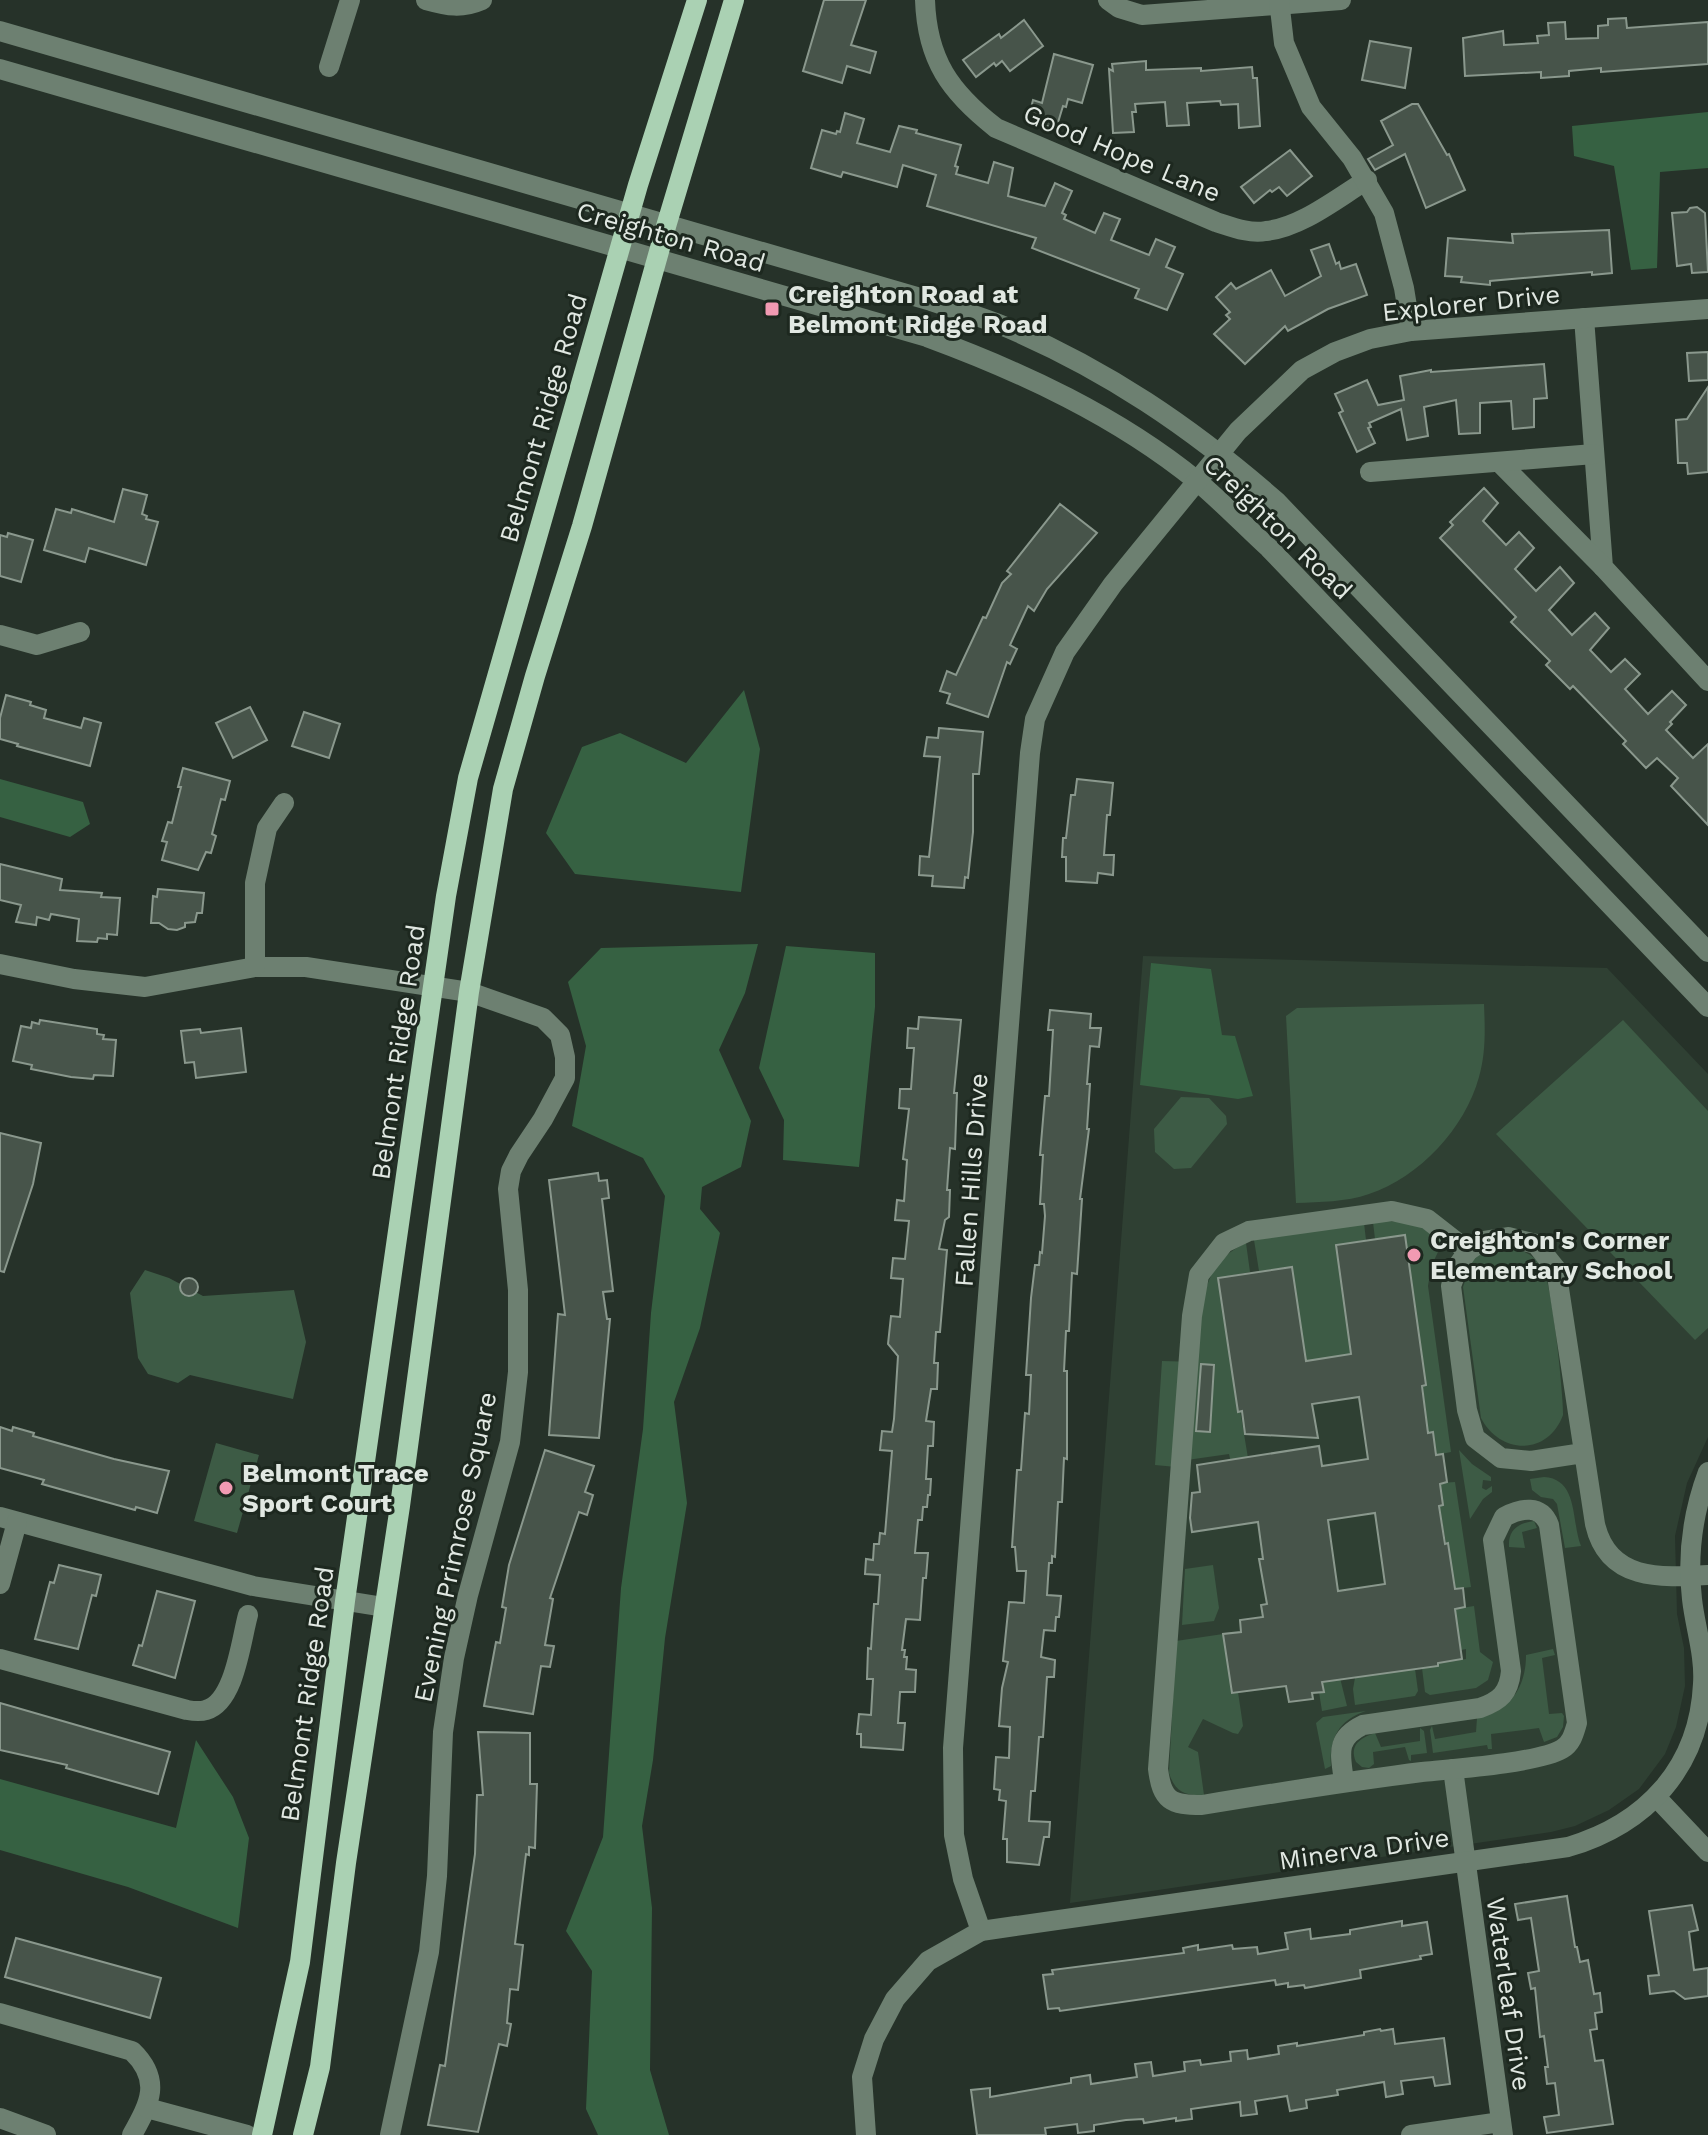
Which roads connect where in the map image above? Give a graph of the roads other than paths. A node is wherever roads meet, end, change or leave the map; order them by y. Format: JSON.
{"nodes":[{"id":1,"x":350,"y":0,"type":"edge"},
{"id":2,"x":426,"y":0,"type":"edge"},
{"id":3,"x":482,"y":0,"type":"edge"},
{"id":4,"x":697,"y":0,"type":"edge"},
{"id":5,"x":734,"y":0,"type":"edge"},
{"id":6,"x":925,"y":0,"type":"edge"},
{"id":7,"x":1108,"y":0,"type":"edge"},
{"id":8,"x":1341,"y":0,"type":"edge"},
{"id":9,"x":1279,"y":2,"type":"edge"},
{"id":10,"x":0,"y":31,"type":"edge"},
{"id":11,"x":329,"y":67,"type":"dead end"},
{"id":12,"x":0,"y":69,"type":"edge"},
{"id":13,"x":1367,"y":180,"type":"junction"},
{"id":14,"x":630,"y":212,"type":"junction"},
{"id":15,"x":667,"y":223,"type":"junction"},
{"id":16,"x":619,"y":249,"type":"junction"},
{"id":17,"x":657,"y":260,"type":"junction"},
{"id":18,"x":1708,"y":309,"type":"edge"},
{"id":19,"x":1584,"y":318,"type":"junction"},
{"id":20,"x":1411,"y":331,"type":"junction"},
{"id":21,"x":1221,"y":453,"type":"junction"},
{"id":22,"x":1594,"y":454,"type":"junction"},
{"id":23,"x":1500,"y":463,"type":"junction"},
{"id":24,"x":1370,"y":472,"type":"dead end"},
{"id":25,"x":1198,"y":482,"type":"junction"},
{"id":26,"x":1603,"y":567,"type":"junction"},
{"id":27,"x":80,"y":632,"type":"dead end"},
{"id":28,"x":0,"y":635,"type":"edge"},
{"id":29,"x":1708,"y":681,"type":"edge"},
{"id":30,"x":284,"y":803,"type":"dead end"},
{"id":31,"x":1708,"y":952,"type":"edge"},
{"id":32,"x":1,"y":967,"type":"edge"},
{"id":33,"x":255,"y":967,"type":"junction"},
{"id":34,"x":434,"y":985,"type":"junction"},
{"id":35,"x":469,"y":992,"type":"junction"},
{"id":36,"x":1708,"y":1007,"type":"edge"},
{"id":37,"x":1468,"y":1251,"type":"junction"},
{"id":38,"x":1583,"y":1453,"type":"junction"},
{"id":39,"x":1708,"y":1472,"type":"edge"},
{"id":40,"x":8,"y":1520,"type":"edge"},
{"id":41,"x":1699,"y":1576,"type":"edge"},
{"id":42,"x":0,"y":1584,"type":"edge"},
{"id":43,"x":345,"y":1601,"type":"junction"},
{"id":44,"x":384,"y":1607,"type":"junction"},
{"id":45,"x":248,"y":1615,"type":"dead end"},
{"id":46,"x":0,"y":1659,"type":"edge"},
{"id":47,"x":1453,"y":1769,"type":"junction"},
{"id":48,"x":1344,"y":1782,"type":"junction"},
{"id":49,"x":1657,"y":1798,"type":"junction"},
{"id":50,"x":1708,"y":1852,"type":"edge"},
{"id":51,"x":1465,"y":1861,"type":"junction"},
{"id":52,"x":981,"y":1931,"type":"junction"},
{"id":53,"x":0,"y":2013,"type":"edge"},
{"id":54,"x":147,"y":2108,"type":"junction"},
{"id":55,"x":0,"y":2118,"type":"edge"},
{"id":56,"x":1502,"y":2128,"type":"edge"},
{"id":57,"x":46,"y":2135,"type":"edge"},
{"id":58,"x":132,"y":2135,"type":"edge"},
{"id":59,"x":247,"y":2135,"type":"edge"},
{"id":60,"x":262,"y":2135,"type":"edge"},
{"id":61,"x":303,"y":2135,"type":"edge"},
{"id":62,"x":390,"y":2135,"type":"edge"},
{"id":63,"x":866,"y":2135,"type":"edge"},
{"id":64,"x":1411,"y":2135,"type":"edge"}],
"edges":[{"from":1,"to":11,"type":"street"},
{"from":2,"to":3,"type":"street"},
{"from":4,"to":14,"type":"main road","name":"Belmont Ridge Road"},
{"from":5,"to":15,"type":"main road"},
{"from":6,"to":13,"type":"street","name":"Good Hope Lane"},
{"from":7,"to":9,"type":"street"},
{"from":8,"to":9,"type":"street"},
{"from":9,"to":13,"type":"street"},
{"from":10,"to":14,"type":"street","name":"Creighton Road"},
{"from":12,"to":16,"type":"street","name":"Creighton Road"},
{"from":13,"to":20,"type":"street"},
{"from":14,"to":15,"type":"street","name":"Creighton Road"},
{"from":14,"to":16,"type":"main road","name":"Belmont Ridge Road"},
{"from":15,"to":17,"type":"main road"},
{"from":15,"to":21,"type":"street","name":"Creighton Road"},
{"from":16,"to":17,"type":"street","name":"Creighton Road"},
{"from":16,"to":34,"type":"main road","name":"Belmont Ridge Road"},
{"from":17,"to":25,"type":"street","name":"Creighton Road"},
{"from":17,"to":35,"type":"main road"},
{"from":18,"to":19,"type":"street","name":"Explorer Drive"},
{"from":19,"to":20,"type":"street","name":"Explorer Drive"},
{"from":19,"to":22,"type":"street"},
{"from":20,"to":21,"type":"street","name":"Explorer Drive"},
{"from":21,"to":25,"type":"street","name":"Explorer Drive"},
{"from":21,"to":31,"type":"street","name":"Creighton Road"},
{"from":22,"to":23,"type":"street"},
{"from":22,"to":26,"type":"street"},
{"from":23,"to":24,"type":"street"},
{"from":23,"to":26,"type":"street"},
{"from":25,"to":36,"type":"street","name":"Creighton Road"},
{"from":25,"to":52,"type":"street","name":"Fallen Hills Drive"},
{"from":26,"to":29,"type":"street"},
{"from":27,"to":28,"type":"street"},
{"from":30,"to":33,"type":"street"},
{"from":32,"to":33,"type":"street","name":"Evening Primrose Square"},
{"from":33,"to":34,"type":"street","name":"Evening Primrose Square"},
{"from":34,"to":35,"type":"street","name":"Evening Primrose Square"},
{"from":34,"to":43,"type":"main road","name":"Belmont Ridge Road"},
{"from":35,"to":44,"type":"main road"},
{"from":35,"to":62,"type":"street","name":"Evening Primrose Square"},
{"from":37,"to":38,"type":"street"},
{"from":37,"to":38,"type":"street"},
{"from":37,"to":48,"type":"street"},
{"from":38,"to":41,"type":"street"},
{"from":39,"to":41,"type":"street","name":"Minerva Drive"},
{"from":40,"to":42,"type":"street"},
{"from":40,"to":43,"type":"street"},
{"from":41,"to":49,"type":"street","name":"Minerva Drive"},
{"from":43,"to":44,"type":"street"},
{"from":43,"to":60,"type":"main road","name":"Belmont Ridge Road"},
{"from":44,"to":61,"type":"main road"},
{"from":45,"to":46,"type":"street"},
{"from":47,"to":48,"type":"street"},
{"from":47,"to":48,"type":"street"},
{"from":47,"to":51,"type":"street","name":"Waterleaf Drive"},
{"from":49,"to":50,"type":"street"},
{"from":49,"to":51,"type":"street","name":"Minerva Drive"},
{"from":51,"to":52,"type":"street","name":"Minerva Drive"},
{"from":51,"to":56,"type":"street","name":"Waterleaf Drive"},
{"from":52,"to":63,"type":"street","name":"Minerva Drive"},
{"from":53,"to":54,"type":"street"},
{"from":54,"to":58,"type":"street"},
{"from":54,"to":59,"type":"street"},
{"from":55,"to":57,"type":"street"},
{"from":56,"to":64,"type":"street"}]}
